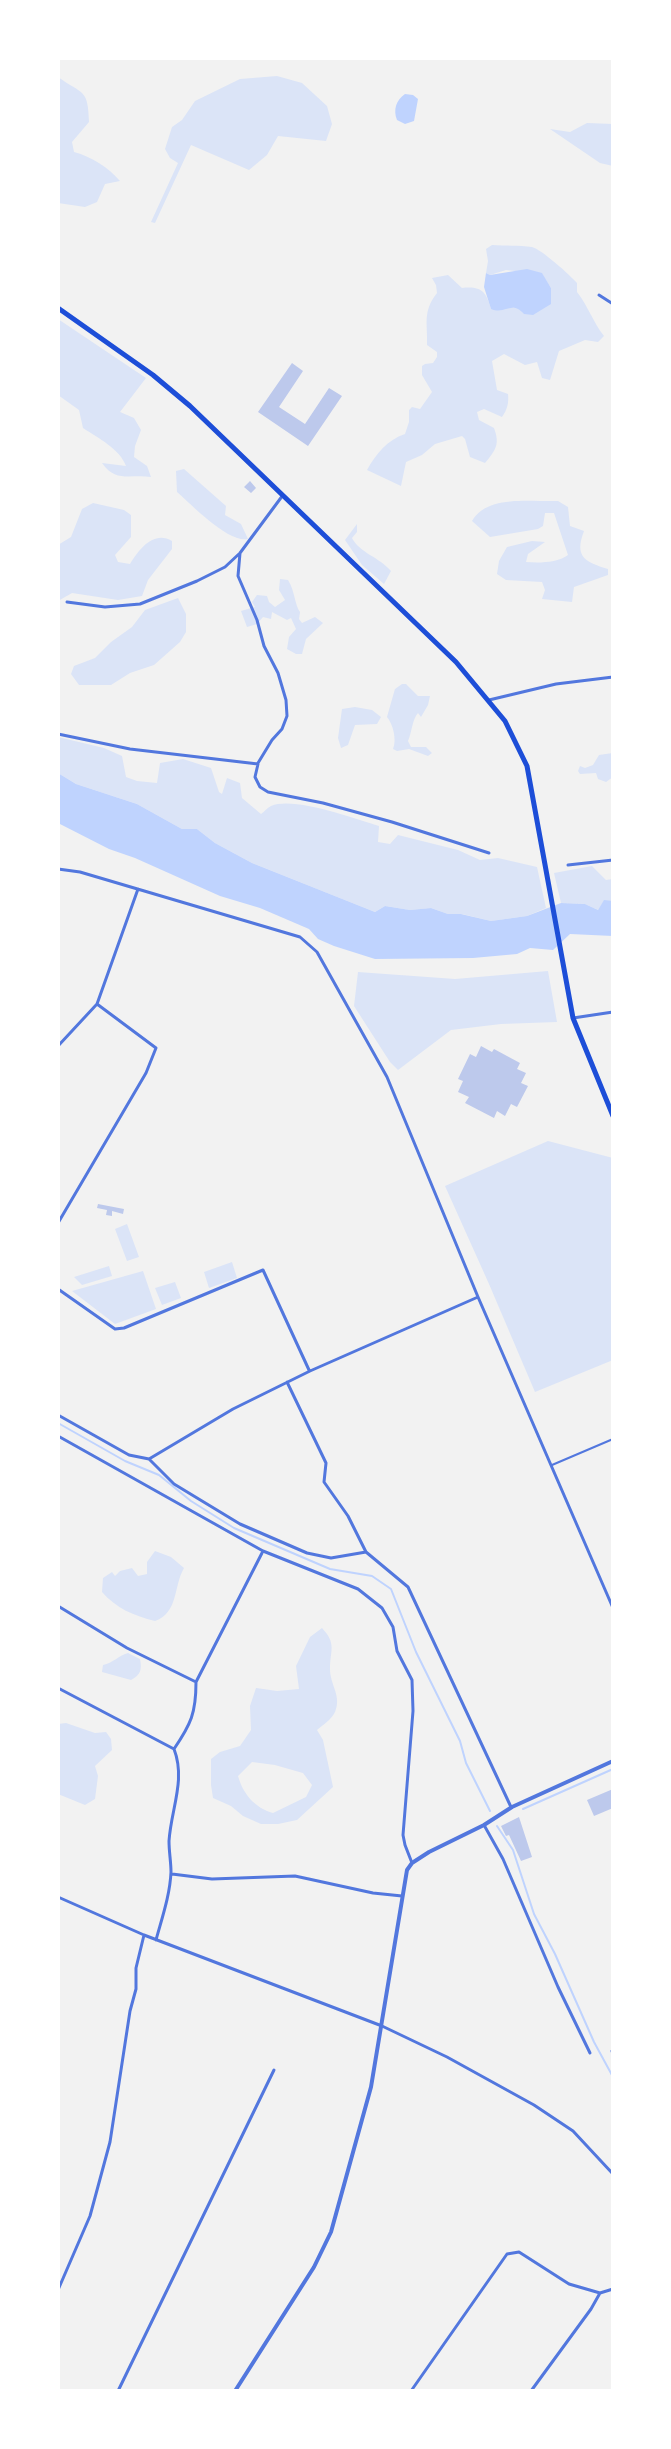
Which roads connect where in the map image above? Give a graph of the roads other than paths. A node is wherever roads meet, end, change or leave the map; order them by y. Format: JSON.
{"nodes":[{"id":1,"x":599,"y":295,"type":"dead end"},
{"id":2,"x":613,"y":304,"type":"edge"},
{"id":3,"x":58,"y":308,"type":"edge"},
{"id":4,"x":283,"y":495,"type":"junction"},
{"id":5,"x":240,"y":553,"type":"junction"},
{"id":6,"x":67,"y":602,"type":"dead end"},
{"id":7,"x":613,"y":677,"type":"edge"},
{"id":8,"x":489,"y":700,"type":"junction"},
{"id":9,"x":58,"y":734,"type":"edge"},
{"id":10,"x":258,"y":764,"type":"junction"},
{"id":11,"x":489,"y":853,"type":"dead end"},
{"id":12,"x":613,"y":860,"type":"edge"},
{"id":13,"x":568,"y":865,"type":"dead end"},
{"id":14,"x":58,"y":869,"type":"edge"},
{"id":15,"x":138,"y":889,"type":"junction"},
{"id":16,"x":97,"y":1004,"type":"junction"},
{"id":17,"x":613,"y":1012,"type":"edge"},
{"id":18,"x":573,"y":1018,"type":"junction"},
{"id":19,"x":58,"y":1046,"type":"edge"},
{"id":20,"x":613,"y":1116,"type":"edge"},
{"id":21,"x":58,"y":1223,"type":"edge"},
{"id":22,"x":58,"y":1289,"type":"edge"},
{"id":23,"x":478,"y":1297,"type":"junction"},
{"id":24,"x":310,"y":1371,"type":"junction"},
{"id":25,"x":287,"y":1382,"type":"junction"},
{"id":26,"x":58,"y":1415,"type":"edge"},
{"id":27,"x":58,"y":1436,"type":"edge"},
{"id":28,"x":613,"y":1439,"type":"edge"},
{"id":29,"x":149,"y":1459,"type":"junction"},
{"id":30,"x":551,"y":1466,"type":"junction"},
{"id":31,"x":263,"y":1551,"type":"junction"},
{"id":32,"x":366,"y":1552,"type":"junction"},
{"id":33,"x":58,"y":1606,"type":"edge"},
{"id":34,"x":613,"y":1608,"type":"edge"},
{"id":35,"x":196,"y":1682,"type":"junction"},
{"id":36,"x":58,"y":1688,"type":"edge"},
{"id":37,"x":174,"y":1749,"type":"junction"},
{"id":38,"x":613,"y":1761,"type":"edge"},
{"id":39,"x":512,"y":1807,"type":"junction"},
{"id":40,"x":484,"y":1825,"type":"junction"},
{"id":41,"x":412,"y":1863,"type":"junction"},
{"id":42,"x":171,"y":1874,"type":"junction"},
{"id":43,"x":402,"y":1896,"type":"junction"},
{"id":44,"x":58,"y":1897,"type":"edge"},
{"id":45,"x":144,"y":1935,"type":"junction"},
{"id":46,"x":156,"y":1940,"type":"junction"},
{"id":47,"x":382,"y":2026,"type":"junction"},
{"id":48,"x":590,"y":2053,"type":"dead end"},
{"id":49,"x":274,"y":2070,"type":"dead end"},
{"id":50,"x":613,"y":2174,"type":"edge"},
{"id":51,"x":613,"y":2289,"type":"edge"},
{"id":52,"x":58,"y":2290,"type":"edge"},
{"id":53,"x":600,"y":2293,"type":"junction"},
{"id":54,"x":118,"y":2391,"type":"edge"},
{"id":55,"x":235,"y":2391,"type":"edge"},
{"id":56,"x":411,"y":2391,"type":"edge"},
{"id":57,"x":531,"y":2391,"type":"edge"}],
"edges":[{"from":1,"to":2,"type":"street"},
{"from":3,"to":4,"type":"main road"},
{"from":4,"to":5,"type":"street"},
{"from":4,"to":8,"type":"main road"},
{"from":5,"to":6,"type":"street"},
{"from":5,"to":10,"type":"street"},
{"from":7,"to":8,"type":"street"},
{"from":8,"to":18,"type":"main road"},
{"from":9,"to":10,"type":"street"},
{"from":10,"to":11,"type":"street"},
{"from":12,"to":13,"type":"street"},
{"from":14,"to":15,"type":"street"},
{"from":15,"to":16,"type":"street"},
{"from":15,"to":23,"type":"street"},
{"from":16,"to":19,"type":"street"},
{"from":16,"to":21,"type":"street"},
{"from":17,"to":18,"type":"street"},
{"from":18,"to":20,"type":"main road"},
{"from":22,"to":24,"type":"street"},
{"from":23,"to":24,"type":"street"},
{"from":23,"to":30,"type":"street"},
{"from":24,"to":25,"type":"street"},
{"from":25,"to":29,"type":"street"},
{"from":25,"to":32,"type":"street"},
{"from":26,"to":29,"type":"street"},
{"from":27,"to":31,"type":"street"},
{"from":28,"to":30,"type":"lane"},
{"from":29,"to":32,"type":"street"},
{"from":30,"to":34,"type":"street"},
{"from":31,"to":35,"type":"street"},
{"from":31,"to":41,"type":"street"},
{"from":32,"to":39,"type":"street"},
{"from":33,"to":35,"type":"street"},
{"from":35,"to":37,"type":"street"},
{"from":36,"to":37,"type":"street"},
{"from":37,"to":42,"type":"street"},
{"from":38,"to":39,"type":"street"},
{"from":39,"to":40,"type":"street"},
{"from":40,"to":41,"type":"street"},
{"from":40,"to":48,"type":"street"},
{"from":41,"to":43,"type":"street"},
{"from":42,"to":43,"type":"street"},
{"from":42,"to":46,"type":"street"},
{"from":43,"to":47,"type":"street"},
{"from":44,"to":45,"type":"street"},
{"from":45,"to":46,"type":"street"},
{"from":45,"to":52,"type":"street"},
{"from":46,"to":47,"type":"street"},
{"from":47,"to":50,"type":"street"},
{"from":47,"to":55,"type":"street"},
{"from":49,"to":54,"type":"street"},
{"from":51,"to":53,"type":"street"},
{"from":53,"to":56,"type":"street"},
{"from":53,"to":57,"type":"street"}]}
